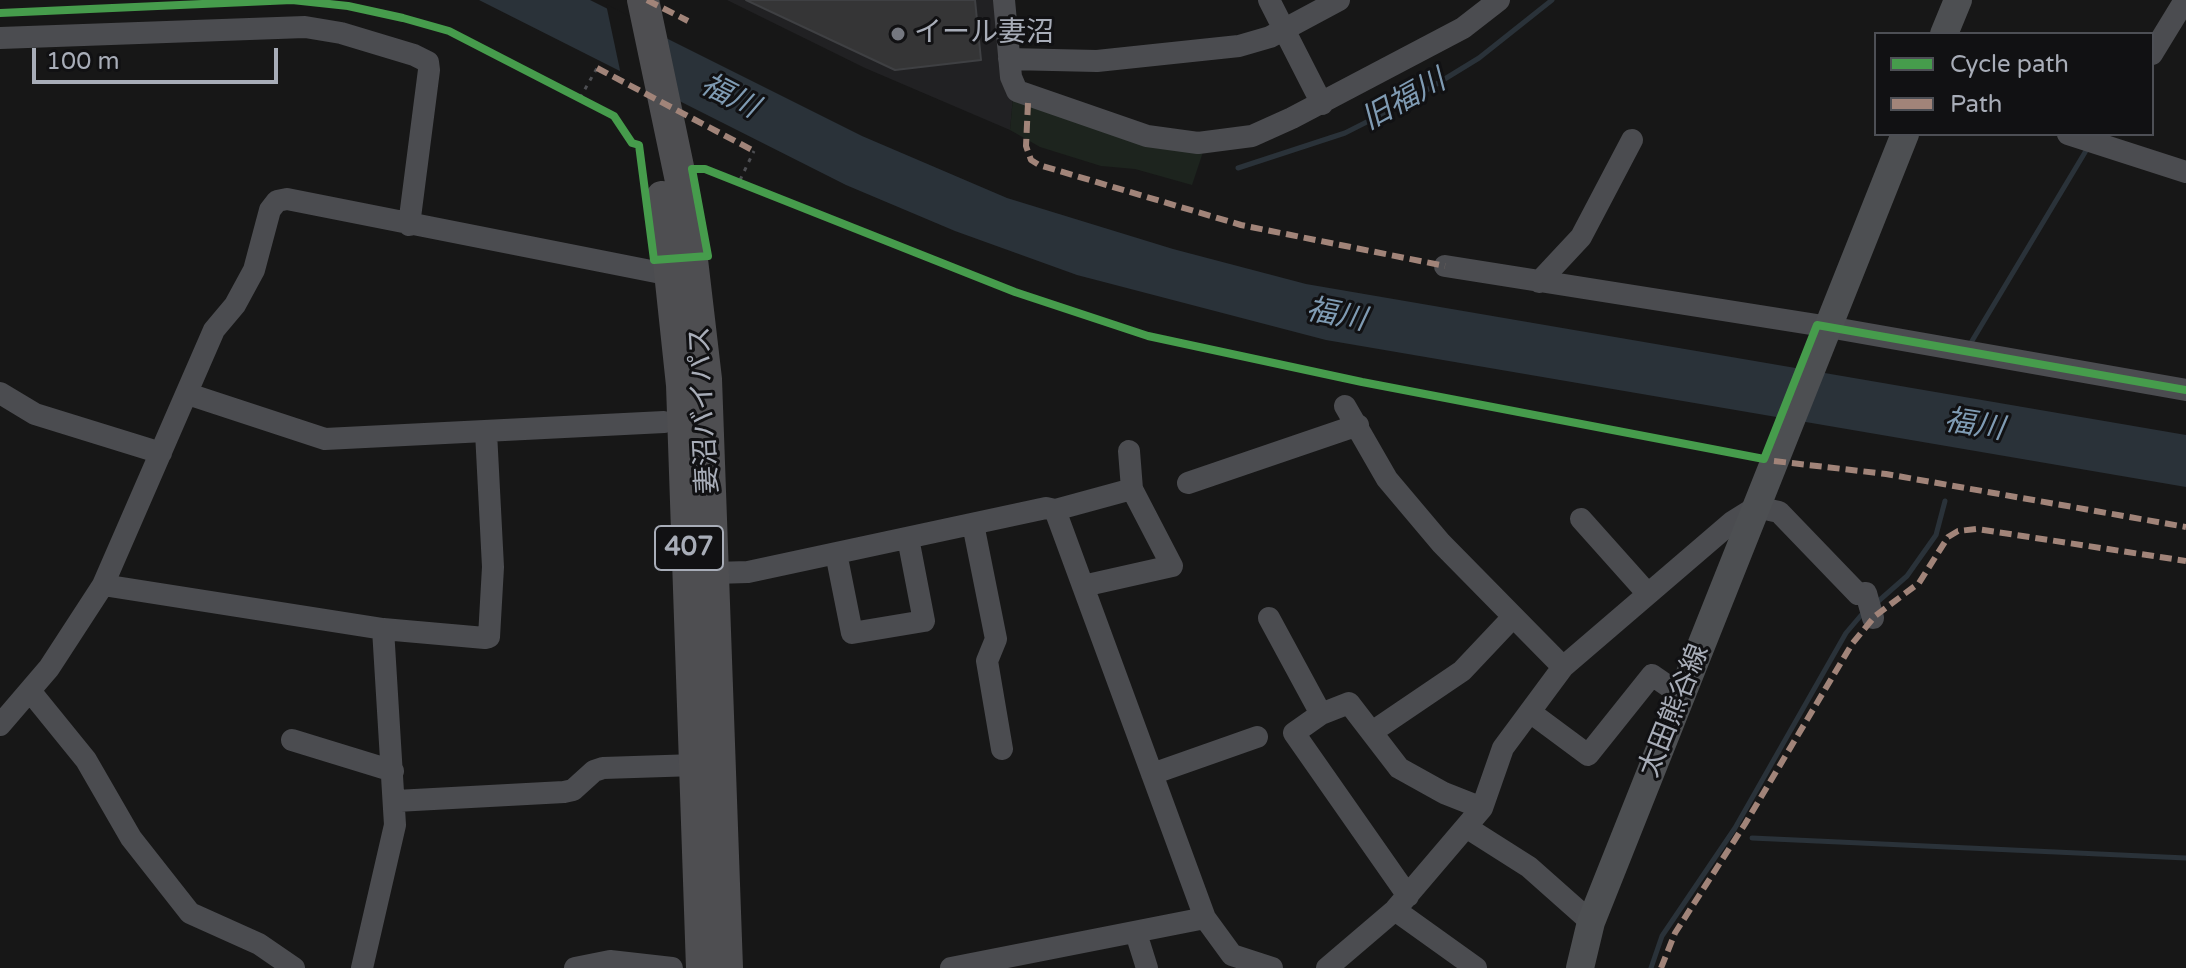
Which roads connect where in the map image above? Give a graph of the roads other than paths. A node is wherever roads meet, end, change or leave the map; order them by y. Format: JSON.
{"nodes":[{"id":1,"x":621,"y":0,"type":"edge"},
{"id":2,"x":643,"y":0,"type":"edge"},
{"id":3,"x":1004,"y":0,"type":"edge"},
{"id":4,"x":1269,"y":0,"type":"edge"},
{"id":5,"x":1339,"y":0,"type":"edge"},
{"id":6,"x":1499,"y":0,"type":"edge"},
{"id":7,"x":1958,"y":0,"type":"edge"},
{"id":8,"x":2185,"y":0,"type":"edge"},
{"id":9,"x":1283,"y":30,"type":"junction"},
{"id":10,"x":1945,"y":32,"type":"edge"},
{"id":11,"x":0,"y":38,"type":"edge"},
{"id":12,"x":2154,"y":51,"type":"edge"},
{"id":13,"x":1009,"y":59,"type":"junction"},
{"id":14,"x":1322,"y":104,"type":"junction"},
{"id":15,"x":660,"y":134,"type":"junction"},
{"id":16,"x":1904,"y":136,"type":"edge"},
{"id":17,"x":2100,"y":139,"type":"edge"},
{"id":18,"x":1632,"y":140,"type":"dead end"},
{"id":19,"x":2186,"y":172,"type":"edge"},
{"id":20,"x":409,"y":225,"type":"junction"},
{"id":21,"x":1445,"y":266,"type":"dead end"},
{"id":22,"x":684,"y":271,"type":"junction"},
{"id":23,"x":1539,"y":282,"type":"junction"},
{"id":24,"x":1828,"y":330,"type":"junction"},
{"id":25,"x":2186,"y":390,"type":"edge"},
{"id":26,"x":0,"y":393,"type":"edge"},
{"id":27,"x":188,"y":394,"type":"junction"},
{"id":28,"x":1345,"y":406,"type":"dead end"},
{"id":29,"x":664,"y":422,"type":"dead end"},
{"id":30,"x":1358,"y":425,"type":"junction"},
{"id":31,"x":486,"y":432,"type":"junction"},
{"id":32,"x":1129,"y":451,"type":"dead end"},
{"id":33,"x":161,"y":453,"type":"junction"},
{"id":34,"x":1188,"y":483,"type":"dead end"},
{"id":35,"x":1132,"y":489,"type":"junction"},
{"id":36,"x":1756,"y":507,"type":"junction"},
{"id":37,"x":1055,"y":510,"type":"junction"},
{"id":38,"x":1581,"y":519,"type":"dead end"},
{"id":39,"x":973,"y":524,"type":"junction"},
{"id":40,"x":908,"y":538,"type":"junction"},
{"id":41,"x":836,"y":553,"type":"junction"},
{"id":42,"x":714,"y":573,"type":"junction"},
{"id":43,"x":103,"y":585,"type":"junction"},
{"id":44,"x":1083,"y":586,"type":"junction"},
{"id":45,"x":1648,"y":594,"type":"junction"},
{"id":46,"x":1513,"y":617,"type":"junction"},
{"id":47,"x":1269,"y":618,"type":"dead end"},
{"id":48,"x":1873,"y":618,"type":"dead end"},
{"id":49,"x":383,"y":629,"type":"junction"},
{"id":50,"x":1563,"y":667,"type":"junction"},
{"id":51,"x":30,"y":691,"type":"junction"},
{"id":52,"x":1681,"y":695,"type":"junction"},
{"id":53,"x":1530,"y":712,"type":"junction"},
{"id":54,"x":5,"y":713,"type":"edge"},
{"id":55,"x":1321,"y":714,"type":"junction"},
{"id":56,"x":1372,"y":732,"type":"junction"},
{"id":57,"x":1257,"y":737,"type":"dead end"},
{"id":58,"x":292,"y":740,"type":"dead end"},
{"id":59,"x":1002,"y":749,"type":"dead end"},
{"id":60,"x":696,"y":765,"type":"junction"},
{"id":61,"x":393,"y":771,"type":"junction"},
{"id":62,"x":1152,"y":774,"type":"junction"},
{"id":63,"x":709,"y":799,"type":"junction"},
{"id":64,"x":396,"y":801,"type":"junction"},
{"id":65,"x":1482,"y":808,"type":"junction"},
{"id":66,"x":1466,"y":827,"type":"junction"},
{"id":67,"x":1402,"y":903,"type":"junction"},
{"id":68,"x":1205,"y":918,"type":"junction"},
{"id":69,"x":1591,"y":922,"type":"junction"},
{"id":70,"x":1136,"y":933,"type":"junction"},
{"id":71,"x":294,"y":968,"type":"edge"},
{"id":72,"x":362,"y":968,"type":"edge"},
{"id":73,"x":575,"y":968,"type":"edge"},
{"id":74,"x":672,"y":968,"type":"edge"},
{"id":75,"x":702,"y":968,"type":"edge"},
{"id":76,"x":727,"y":968,"type":"edge"},
{"id":77,"x":951,"y":968,"type":"edge"},
{"id":78,"x":1147,"y":968,"type":"edge"},
{"id":79,"x":1272,"y":968,"type":"edge"},
{"id":80,"x":1327,"y":968,"type":"edge"},
{"id":81,"x":1476,"y":968,"type":"edge"},
{"id":82,"x":1580,"y":968,"type":"edge"}],
"edges":[{"from":1,"to":15,"type":"highway","name":"妻沼バイパス","number":"407"},
{"from":2,"to":15,"type":"highway","name":"妻沼バイパス","number":"407"},
{"from":3,"to":13,"type":"street"},
{"from":4,"to":9,"type":"street"},
{"from":5,"to":9,"type":"street"},
{"from":6,"to":14,"type":"street"},
{"from":7,"to":10,"type":"main road"},
{"from":8,"to":12,"type":"street"},
{"from":9,"to":13,"type":"street"},
{"from":9,"to":14,"type":"street"},
{"from":11,"to":20,"type":"street"},
{"from":13,"to":14,"type":"street"},
{"from":15,"to":22,"type":"highway","name":"妻沼バイパス","number":"407"},
{"from":16,"to":24,"type":"main road"},
{"from":17,"to":19,"type":"street"},
{"from":18,"to":23,"type":"street"},
{"from":20,"to":22,"type":"street"},
{"from":20,"to":27,"type":"street"},
{"from":21,"to":23,"type":"street"},
{"from":22,"to":42,"type":"highway","name":"妻沼バイパス","number":"407"},
{"from":22,"to":60,"type":"highway","name":"妻沼バイパス","number":"407"},
{"from":23,"to":24,"type":"street"},
{"from":24,"to":25,"type":"street"},
{"from":24,"to":36,"type":"main road","name":"太田熊谷線"},
{"from":26,"to":33,"type":"street"},
{"from":27,"to":31,"type":"street"},
{"from":27,"to":33,"type":"street"},
{"from":28,"to":30,"type":"street"},
{"from":29,"to":31,"type":"street"},
{"from":30,"to":34,"type":"street"},
{"from":30,"to":46,"type":"street"},
{"from":31,"to":49,"type":"street"},
{"from":32,"to":35,"type":"street"},
{"from":33,"to":43,"type":"street"},
{"from":35,"to":37,"type":"street"},
{"from":35,"to":44,"type":"street"},
{"from":36,"to":45,"type":"street"},
{"from":36,"to":48,"type":"street"},
{"from":36,"to":52,"type":"main road","name":"太田熊谷線"},
{"from":37,"to":39,"type":"street"},
{"from":37,"to":44,"type":"street"},
{"from":38,"to":45,"type":"street"},
{"from":39,"to":40,"type":"street"},
{"from":39,"to":59,"type":"street"},
{"from":40,"to":41,"type":"street"},
{"from":40,"to":41,"type":"street"},
{"from":41,"to":42,"type":"street"},
{"from":42,"to":63,"type":"highway","name":"妻沼バイパス","number":"407"},
{"from":43,"to":49,"type":"street"},
{"from":43,"to":51,"type":"street"},
{"from":44,"to":62,"type":"street"},
{"from":45,"to":50,"type":"street"},
{"from":46,"to":50,"type":"street"},
{"from":46,"to":56,"type":"street"},
{"from":47,"to":55,"type":"street"},
{"from":49,"to":61,"type":"street"},
{"from":50,"to":53,"type":"street"},
{"from":51,"to":54,"type":"street"},
{"from":51,"to":71,"type":"street"},
{"from":52,"to":53,"type":"street"},
{"from":52,"to":69,"type":"main road","name":"太田熊谷線"},
{"from":53,"to":65,"type":"street"},
{"from":55,"to":56,"type":"street"},
{"from":55,"to":67,"type":"street"},
{"from":56,"to":65,"type":"street"},
{"from":57,"to":62,"type":"street"},
{"from":58,"to":61,"type":"street"},
{"from":60,"to":63,"type":"highway","name":"妻沼バイパス","number":"407"},
{"from":60,"to":64,"type":"street"},
{"from":61,"to":64,"type":"street"},
{"from":62,"to":68,"type":"street"},
{"from":63,"to":75,"type":"highway","name":"妻沼バイパス","number":"407"},
{"from":63,"to":76,"type":"highway","name":"妻沼バイパス","number":"407"},
{"from":64,"to":72,"type":"street"},
{"from":65,"to":66,"type":"street"},
{"from":66,"to":67,"type":"street"},
{"from":66,"to":69,"type":"street"},
{"from":67,"to":80,"type":"street"},
{"from":67,"to":81,"type":"street"},
{"from":68,"to":70,"type":"street"},
{"from":68,"to":79,"type":"street"},
{"from":69,"to":82,"type":"main road","name":"太田熊谷線"},
{"from":70,"to":77,"type":"street"},
{"from":70,"to":78,"type":"street"},
{"from":73,"to":74,"type":"street"}]}
